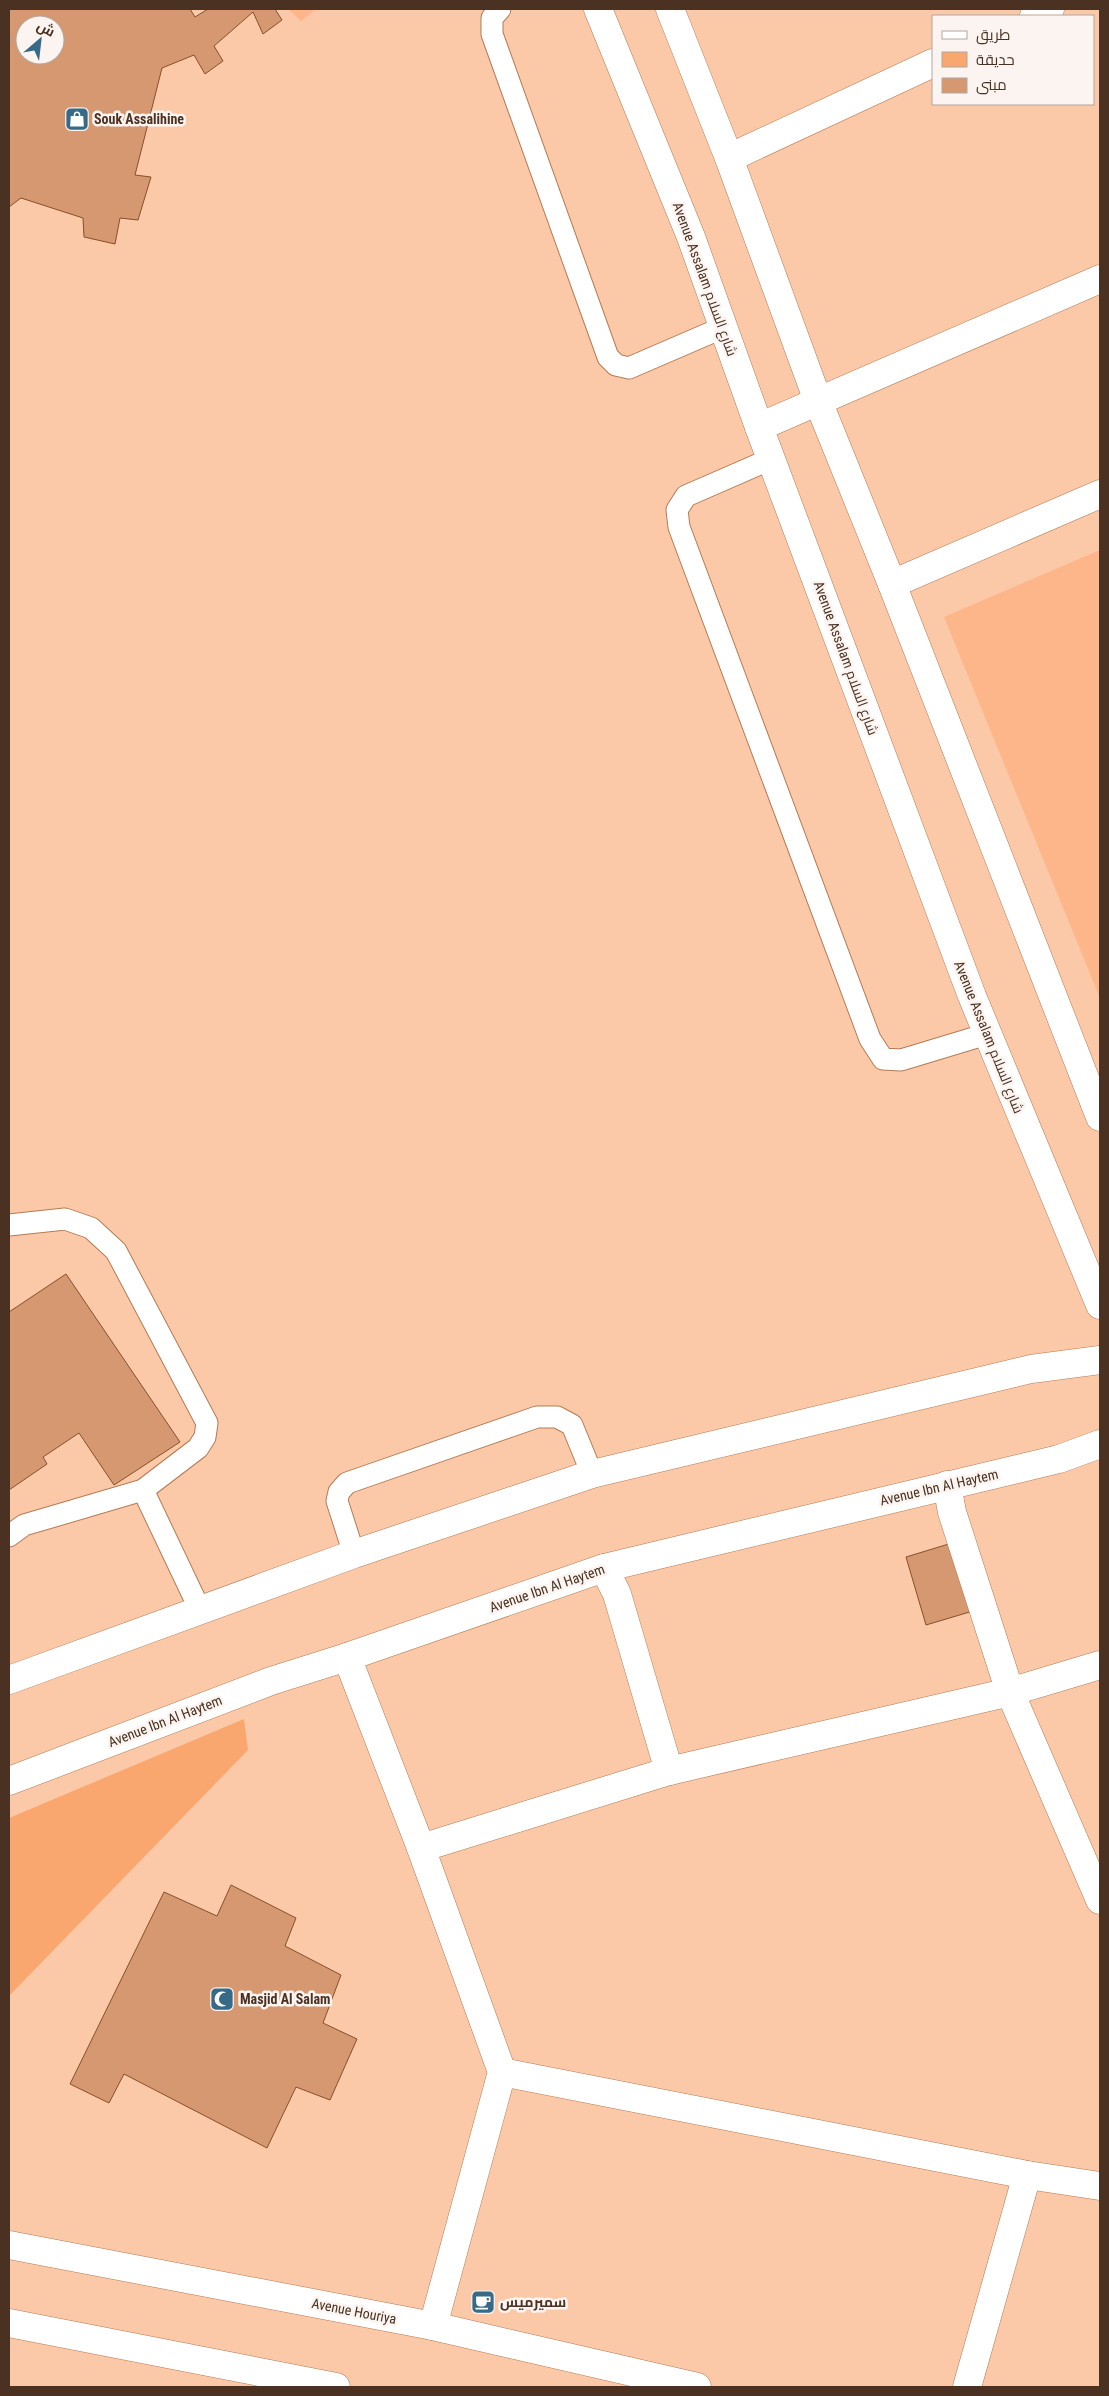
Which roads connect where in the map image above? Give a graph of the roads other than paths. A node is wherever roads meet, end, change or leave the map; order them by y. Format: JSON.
{"nodes":[{"id":1,"x":500,"y":9,"type":"edge"},
{"id":2,"x":598,"y":9,"type":"edge"},
{"id":3,"x":670,"y":9,"type":"edge"},
{"id":4,"x":1050,"y":9,"type":"edge"},
{"id":5,"x":1036,"y":15,"type":"edge"},
{"id":6,"x":932,"y":63,"type":"edge"},
{"id":7,"x":729,"y":158,"type":"junction"},
{"id":8,"x":1100,"y":279,"type":"edge"},
{"id":9,"x":724,"y":327,"type":"junction"},
{"id":10,"x":818,"y":401,"type":"junction"},
{"id":11,"x":759,"y":427,"type":"junction"},
{"id":12,"x":771,"y":459,"type":"junction"},
{"id":13,"x":1100,"y":494,"type":"edge"},
{"id":14,"x":892,"y":584,"type":"junction"},
{"id":15,"x":987,"y":1034,"type":"junction"},
{"id":16,"x":1100,"y":1117,"type":"edge"},
{"id":17,"x":9,"y":1226,"type":"edge"},
{"id":18,"x":1100,"y":1305,"type":"edge"},
{"id":19,"x":1100,"y":1360,"type":"edge"},
{"id":20,"x":1100,"y":1444,"type":"edge"},
{"id":21,"x":592,"y":1474,"type":"junction"},
{"id":22,"x":947,"y":1485,"type":"junction"},
{"id":23,"x":143,"y":1490,"type":"junction"},
{"id":24,"x":9,"y":1536,"type":"edge"},
{"id":25,"x":354,"y":1554,"type":"junction"},
{"id":26,"x":604,"y":1568,"type":"junction"},
{"id":27,"x":200,"y":1610,"type":"junction"},
{"id":28,"x":347,"y":1657,"type":"junction"},
{"id":29,"x":1100,"y":1664,"type":"edge"},
{"id":30,"x":9,"y":1680,"type":"edge"},
{"id":31,"x":1010,"y":1692,"type":"junction"},
{"id":32,"x":669,"y":1772,"type":"junction"},
{"id":33,"x":9,"y":1781,"type":"edge"},
{"id":34,"x":421,"y":1848,"type":"junction"},
{"id":35,"x":1100,"y":1900,"type":"edge"},
{"id":36,"x":502,"y":2072,"type":"junction"},
{"id":37,"x":1027,"y":2175,"type":"junction"},
{"id":38,"x":1100,"y":2186,"type":"edge"},
{"id":39,"x":9,"y":2245,"type":"edge"},
{"id":40,"x":9,"y":2323,"type":"edge"},
{"id":41,"x":433,"y":2326,"type":"junction"},
{"id":42,"x":336,"y":2387,"type":"edge"},
{"id":43,"x":697,"y":2387,"type":"edge"},
{"id":44,"x":967,"y":2387,"type":"edge"}],
"edges":[{"from":1,"to":9,"type":"lane"},
{"from":2,"to":9,"type":"street","name":"Avenue Assalam شارع السلام"},
{"from":3,"to":7,"type":"street"},
{"from":4,"to":5,"type":"street"},
{"from":6,"to":7,"type":"street"},
{"from":7,"to":10,"type":"street"},
{"from":8,"to":10,"type":"street"},
{"from":9,"to":11,"type":"street","name":"Avenue Assalam شارع السلام"},
{"from":10,"to":11,"type":"street"},
{"from":10,"to":14,"type":"street"},
{"from":11,"to":12,"type":"street","name":"Avenue Assalam شارع السلام"},
{"from":12,"to":15,"type":"street","name":"Avenue Assalam شارع السلام"},
{"from":12,"to":15,"type":"lane"},
{"from":13,"to":14,"type":"street"},
{"from":14,"to":16,"type":"street"},
{"from":15,"to":18,"type":"street","name":"Avenue Assalam شارع السلام"},
{"from":17,"to":23,"type":"lane"},
{"from":19,"to":21,"type":"street"},
{"from":20,"to":22,"type":"street","name":"Avenue Ibn Al Haytem"},
{"from":21,"to":25,"type":"street"},
{"from":21,"to":25,"type":"lane"},
{"from":22,"to":26,"type":"street","name":"Avenue Ibn Al Haytem"},
{"from":22,"to":31,"type":"street"},
{"from":23,"to":24,"type":"lane"},
{"from":23,"to":27,"type":"lane"},
{"from":25,"to":27,"type":"street"},
{"from":26,"to":28,"type":"street","name":"Avenue Ibn Al Haytem"},
{"from":26,"to":32,"type":"street"},
{"from":27,"to":30,"type":"street"},
{"from":28,"to":33,"type":"street","name":"Avenue Ibn Al Haytem"},
{"from":28,"to":34,"type":"street"},
{"from":29,"to":31,"type":"street"},
{"from":31,"to":32,"type":"street"},
{"from":31,"to":35,"type":"street"},
{"from":32,"to":34,"type":"street"},
{"from":34,"to":36,"type":"street"},
{"from":36,"to":37,"type":"street"},
{"from":36,"to":41,"type":"street"},
{"from":37,"to":38,"type":"street"},
{"from":37,"to":44,"type":"street"},
{"from":39,"to":41,"type":"street","name":"Avenue Houriya"},
{"from":40,"to":42,"type":"street"},
{"from":41,"to":43,"type":"street","name":"Avenue Houriya"}]}
